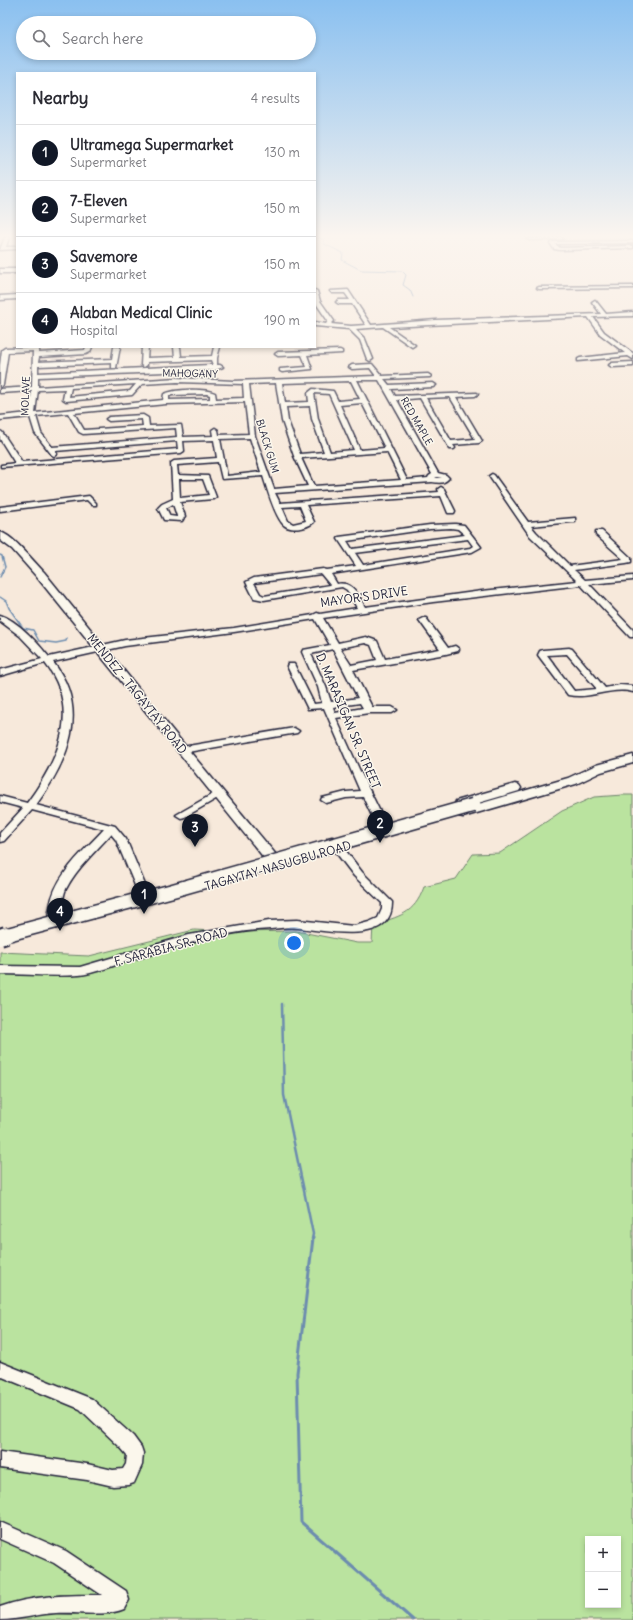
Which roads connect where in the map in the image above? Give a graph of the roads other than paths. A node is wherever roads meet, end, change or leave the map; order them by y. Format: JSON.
{"nodes":[{"id":1,"x":325,"y":313,"type":"edge"},
{"id":2,"x":361,"y":313,"type":"edge"},
{"id":3,"x":633,"y":314,"type":"edge"},
{"id":4,"x":604,"y":315,"type":"joint"},
{"id":5,"x":590,"y":316,"type":"junction"},
{"id":6,"x":316,"y":324,"type":"edge"},
{"id":7,"x":328,"y":324,"type":"junction"},
{"id":8,"x":384,"y":325,"type":"junction"},
{"id":9,"x":369,"y":326,"type":"junction"},
{"id":10,"x":351,"y":328,"type":"junction"},
{"id":11,"x":412,"y":345,"type":"dead end"},
{"id":12,"x":62,"y":348,"type":"edge"},
{"id":13,"x":89,"y":348,"type":"edge"},
{"id":14,"x":117,"y":348,"type":"edge"},
{"id":15,"x":145,"y":348,"type":"edge"},
{"id":16,"x":178,"y":348,"type":"edge"},
{"id":17,"x":216,"y":348,"type":"edge"},
{"id":18,"x":36,"y":352,"type":"junction"},
{"id":19,"x":340,"y":352,"type":"dead end"},
{"id":20,"x":304,"y":353,"type":"junction"},
{"id":21,"x":60,"y":354,"type":"junction"},
{"id":22,"x":632,"y":355,"type":"edge"},
{"id":23,"x":2,"y":356,"type":"edge"},
{"id":24,"x":214,"y":358,"type":"junction"},
{"id":25,"x":178,"y":359,"type":"junction"},
{"id":26,"x":144,"y":360,"type":"junction"},
{"id":27,"x":280,"y":360,"type":"junction"},
{"id":28,"x":370,"y":360,"type":"dead end"},
{"id":29,"x":580,"y":360,"type":"dead end"},
{"id":30,"x":114,"y":361,"type":"junction"},
{"id":31,"x":36,"y":364,"type":"junction"},
{"id":32,"x":612,"y":364,"type":"dead end"},
{"id":33,"x":633,"y":364,"type":"edge"},
{"id":34,"x":352,"y":367,"type":"dead end"},
{"id":35,"x":179,"y":368,"type":"junction"},
{"id":36,"x":144,"y":369,"type":"junction"},
{"id":37,"x":113,"y":371,"type":"junction"},
{"id":38,"x":36,"y":375,"type":"junction"},
{"id":39,"x":428,"y":376,"type":"dead end"},
{"id":40,"x":380,"y":378,"type":"junction"},
{"id":41,"x":353,"y":379,"type":"junction"},
{"id":42,"x":177,"y":380,"type":"junction"},
{"id":43,"x":282,"y":381,"type":"junction"},
{"id":44,"x":140,"y":383,"type":"junction"},
{"id":45,"x":246,"y":383,"type":"junction"},
{"id":46,"x":0,"y":385,"type":"edge"},
{"id":47,"x":433,"y":385,"type":"dead end"},
{"id":48,"x":68,"y":387,"type":"junction"},
{"id":49,"x":387,"y":387,"type":"junction"},
{"id":50,"x":36,"y":389,"type":"junction"},
{"id":51,"x":0,"y":391,"type":"edge"},
{"id":52,"x":475,"y":394,"type":"dead end"},
{"id":53,"x":452,"y":395,"type":"junction"},
{"id":54,"x":422,"y":396,"type":"junction"},
{"id":55,"x":392,"y":398,"type":"junction"},
{"id":56,"x":247,"y":400,"type":"junction"},
{"id":57,"x":364,"y":401,"type":"junction"},
{"id":58,"x":336,"y":403,"type":"junction"},
{"id":59,"x":313,"y":404,"type":"junction"},
{"id":60,"x":284,"y":405,"type":"junction"},
{"id":61,"x":70,"y":411,"type":"junction"},
{"id":62,"x":32,"y":415,"type":"junction"},
{"id":63,"x":0,"y":418,"type":"edge"},
{"id":64,"x":109,"y":420,"type":"dead end"},
{"id":65,"x":146,"y":428,"type":"junction"},
{"id":66,"x":215,"y":430,"type":"dead end"},
{"id":67,"x":0,"y":433,"type":"edge"},
{"id":68,"x":252,"y":436,"type":"junction"},
{"id":69,"x":216,"y":438,"type":"junction"},
{"id":70,"x":181,"y":439,"type":"junction"},
{"id":71,"x":51,"y":449,"type":"junction"},
{"id":72,"x":389,"y":450,"type":"junction"},
{"id":73,"x":358,"y":452,"type":"junction"},
{"id":74,"x":328,"y":454,"type":"junction"},
{"id":75,"x":297,"y":456,"type":"junction"},
{"id":76,"x":220,"y":460,"type":"junction"},
{"id":77,"x":58,"y":461,"type":"junction"},
{"id":78,"x":20,"y":465,"type":"junction"},
{"id":79,"x":3,"y":466,"type":"dead end"},
{"id":80,"x":265,"y":474,"type":"junction"},
{"id":81,"x":492,"y":476,"type":"dead end"},
{"id":82,"x":175,"y":477,"type":"junction"},
{"id":83,"x":435,"y":478,"type":"junction"},
{"id":84,"x":404,"y":480,"type":"junction"},
{"id":85,"x":312,"y":487,"type":"junction"},
{"id":86,"x":270,"y":489,"type":"junction"},
{"id":87,"x":444,"y":494,"type":"junction"},
{"id":88,"x":302,"y":503,"type":"junction"},
{"id":89,"x":94,"y":504,"type":"dead end"},
{"id":90,"x":277,"y":505,"type":"junction"},
{"id":91,"x":0,"y":509,"type":"edge"},
{"id":92,"x":451,"y":511,"type":"dead end"},
{"id":93,"x":572,"y":520,"type":"dead end"},
{"id":94,"x":527,"y":524,"type":"junction"},
{"id":95,"x":599,"y":533,"type":"dead end"},
{"id":96,"x":0,"y":535,"type":"edge"},
{"id":97,"x":469,"y":537,"type":"junction"},
{"id":98,"x":350,"y":551,"type":"junction"},
{"id":99,"x":361,"y":567,"type":"junction"},
{"id":100,"x":569,"y":568,"type":"junction"},
{"id":101,"x":326,"y":573,"type":"junction"},
{"id":102,"x":633,"y":578,"type":"edge"},
{"id":103,"x":582,"y":582,"type":"junction"},
{"id":104,"x":335,"y":587,"type":"junction"},
{"id":105,"x":362,"y":609,"type":"junction"},
{"id":106,"x":317,"y":615,"type":"junction"},
{"id":107,"x":0,"y":617,"type":"edge"},
{"id":108,"x":423,"y":620,"type":"dead end"},
{"id":109,"x":633,"y":635,"type":"edge"},
{"id":110,"x":336,"y":647,"type":"junction"},
{"id":111,"x":100,"y":648,"type":"junction"},
{"id":112,"x":47,"y":660,"type":"junction"},
{"id":113,"x":382,"y":661,"type":"junction"},
{"id":114,"x":291,"y":666,"type":"dead end"},
{"id":115,"x":348,"y":668,"type":"junction"},
{"id":116,"x":0,"y":673,"type":"edge"},
{"id":117,"x":633,"y":689,"type":"edge"},
{"id":118,"x":603,"y":691,"type":"junction"},
{"id":119,"x":363,"y":700,"type":"junction"},
{"id":120,"x":328,"y":704,"type":"junction"},
{"id":121,"x":370,"y":710,"type":"junction"},
{"id":122,"x":392,"y":710,"type":"dead end"},
{"id":123,"x":331,"y":716,"type":"junction"},
{"id":124,"x":294,"y":731,"type":"dead end"},
{"id":125,"x":182,"y":750,"type":"junction"},
{"id":126,"x":633,"y":759,"type":"edge"},
{"id":127,"x":600,"y":768,"type":"junction"},
{"id":128,"x":218,"y":794,"type":"junction"},
{"id":129,"x":365,"y":794,"type":"junction"},
{"id":130,"x":0,"y":799,"type":"edge"},
{"id":131,"x":326,"y":800,"type":"dead end"},
{"id":132,"x":30,"y":807,"type":"junction"},
{"id":133,"x":181,"y":814,"type":"dead end"},
{"id":134,"x":382,"y":826,"type":"junction"},
{"id":135,"x":111,"y":828,"type":"junction"},
{"id":136,"x":0,"y":839,"type":"edge"},
{"id":137,"x":335,"y":844,"type":"junction"},
{"id":138,"x":274,"y":862,"type":"junction"},
{"id":139,"x":143,"y":892,"type":"junction"},
{"id":140,"x":54,"y":916,"type":"junction"},
{"id":141,"x":0,"y":933,"type":"edge"},
{"id":142,"x":0,"y":970,"type":"edge"},
{"id":143,"x":0,"y":1369,"type":"edge"},
{"id":144,"x":0,"y":1460,"type":"edge"},
{"id":145,"x":0,"y":1530,"type":"edge"},
{"id":146,"x":0,"y":1616,"type":"edge"}],
"edges":[{"from":1,"to":7,"type":"street"},
{"from":2,"to":9,"type":"street"},
{"from":3,"to":4,"type":"street"},
{"from":4,"to":5,"type":"street"},
{"from":5,"to":8,"type":"street"},
{"from":5,"to":22,"type":"street"},
{"from":6,"to":7,"type":"street"},
{"from":7,"to":10,"type":"street"},
{"from":8,"to":9,"type":"street"},
{"from":8,"to":11,"type":"street"},
{"from":9,"to":10,"type":"street"},
{"from":10,"to":28,"type":"street"},
{"from":12,"to":21,"type":"street"},
{"from":13,"to":21,"type":"street"},
{"from":14,"to":30,"type":"street"},
{"from":15,"to":26,"type":"street"},
{"from":16,"to":25,"type":"street"},
{"from":17,"to":24,"type":"street"},
{"from":18,"to":21,"type":"street"},
{"from":18,"to":23,"type":"street"},
{"from":18,"to":31,"type":"street","name":"MOLAVE"},
{"from":19,"to":20,"type":"street"},
{"from":20,"to":27,"type":"street"},
{"from":20,"to":27,"type":"street"},
{"from":22,"to":29,"type":"street"},
{"from":23,"to":46,"type":"street"},
{"from":24,"to":25,"type":"street"},
{"from":24,"to":35,"type":"street"},
{"from":25,"to":26,"type":"street"},
{"from":26,"to":36,"type":"street"},
{"from":27,"to":43,"type":"street"},
{"from":30,"to":31,"type":"street"},
{"from":30,"to":37,"type":"street"},
{"from":31,"to":38,"type":"street","name":"MOLAVE"},
{"from":32,"to":33,"type":"street"},
{"from":34,"to":40,"type":"street","name":"RED MAPLE"},
{"from":35,"to":36,"type":"street"},
{"from":35,"to":42,"type":"street"},
{"from":36,"to":37,"type":"street"},
{"from":37,"to":38,"type":"street"},
{"from":38,"to":50,"type":"street","name":"MOLAVE"},
{"from":39,"to":40,"type":"street","name":"MAHOGANY"},
{"from":40,"to":41,"type":"street","name":"MAHOGANY"},
{"from":40,"to":49,"type":"street","name":"RED MAPLE"},
{"from":41,"to":43,"type":"street","name":"MAHOGANY"},
{"from":41,"to":57,"type":"street"},
{"from":42,"to":44,"type":"street","name":"MAHOGANY"},
{"from":42,"to":45,"type":"street","name":"MAHOGANY"},
{"from":43,"to":45,"type":"street","name":"MAHOGANY"},
{"from":43,"to":60,"type":"street"},
{"from":44,"to":48,"type":"street","name":"MAHOGANY"},
{"from":44,"to":48,"type":"street"},
{"from":45,"to":56,"type":"street","name":"BLACK GUM"},
{"from":47,"to":49,"type":"street"},
{"from":48,"to":50,"type":"street","name":"MAHOGANY"},
{"from":49,"to":55,"type":"street","name":"RED MAPLE"},
{"from":50,"to":51,"type":"street","name":"MAHOGANY"},
{"from":50,"to":62,"type":"street","name":"MOLAVE"},
{"from":52,"to":53,"type":"street"},
{"from":53,"to":54,"type":"street"},
{"from":53,"to":54,"type":"street"},
{"from":54,"to":55,"type":"street"},
{"from":55,"to":83,"type":"street","name":"RED MAPLE"},
{"from":56,"to":61,"type":"street"},
{"from":56,"to":68,"type":"street","name":"BLACK GUM"},
{"from":57,"to":58,"type":"street"},
{"from":57,"to":72,"type":"street"},
{"from":58,"to":59,"type":"street"},
{"from":58,"to":73,"type":"street"},
{"from":59,"to":60,"type":"street"},
{"from":59,"to":74,"type":"street"},
{"from":60,"to":75,"type":"street"},
{"from":61,"to":62,"type":"street"},
{"from":61,"to":65,"type":"street"},
{"from":62,"to":63,"type":"street"},
{"from":62,"to":71,"type":"street","name":"MOLAVE"},
{"from":64,"to":65,"type":"street"},
{"from":65,"to":70,"type":"street"},
{"from":66,"to":69,"type":"street"},
{"from":67,"to":78,"type":"street"},
{"from":68,"to":69,"type":"street"},
{"from":68,"to":80,"type":"street","name":"BLACK GUM"},
{"from":69,"to":70,"type":"street"},
{"from":69,"to":76,"type":"street"},
{"from":70,"to":71,"type":"street"},
{"from":70,"to":77,"type":"street"},
{"from":71,"to":77,"type":"street","name":"MOLAVE"},
{"from":72,"to":73,"type":"street"},
{"from":72,"to":84,"type":"street"},
{"from":73,"to":74,"type":"street"},
{"from":74,"to":75,"type":"street"},
{"from":75,"to":85,"type":"street"},
{"from":76,"to":80,"type":"street"},
{"from":76,"to":82,"type":"street"},
{"from":77,"to":78,"type":"street"},
{"from":78,"to":79,"type":"street"},
{"from":80,"to":86,"type":"street","name":"BLACK GUM"},
{"from":81,"to":94,"type":"street"},
{"from":82,"to":82,"type":"street"},
{"from":83,"to":84,"type":"street"},
{"from":83,"to":87,"type":"street","name":"RED MAPLE"},
{"from":84,"to":85,"type":"street"},
{"from":85,"to":86,"type":"street"},
{"from":86,"to":90,"type":"street","name":"BLACK GUM"},
{"from":87,"to":88,"type":"street"},
{"from":87,"to":92,"type":"street","name":"RED MAPLE"},
{"from":88,"to":90,"type":"street"},
{"from":88,"to":90,"type":"street","name":"BLACK GUM"},
{"from":89,"to":91,"type":"street"},
{"from":93,"to":94,"type":"street"},
{"from":94,"to":100,"type":"street"},
{"from":95,"to":100,"type":"street"},
{"from":96,"to":111,"type":"main road","name":"MENDEZ - TAGAYTAY ROAD"},
{"from":97,"to":98,"type":"street"},
{"from":97,"to":98,"type":"street"},
{"from":97,"to":99,"type":"street"},
{"from":98,"to":99,"type":"street"},
{"from":99,"to":101,"type":"street"},
{"from":100,"to":103,"type":"street"},
{"from":101,"to":104,"type":"street"},
{"from":101,"to":104,"type":"street"},
{"from":102,"to":103,"type":"street","name":"MAYOR'S DRIVE"},
{"from":103,"to":105,"type":"street","name":"MAYOR'S DRIVE"},
{"from":103,"to":109,"type":"street"},
{"from":104,"to":105,"type":"street"},
{"from":105,"to":106,"type":"street","name":"MAYOR'S DRIVE"},
{"from":106,"to":110,"type":"street"},
{"from":106,"to":111,"type":"street","name":"MAYOR'S DRIVE"},
{"from":107,"to":112,"type":"street"},
{"from":108,"to":113,"type":"street"},
{"from":110,"to":113,"type":"street"},
{"from":110,"to":115,"type":"street"},
{"from":110,"to":120,"type":"street","name":"D. MARASIGAN SR. STREET"},
{"from":111,"to":112,"type":"street","name":"MAYOR'S DRIVE"},
{"from":111,"to":125,"type":"main road","name":"MENDEZ - TAGAYTAY ROAD"},
{"from":112,"to":116,"type":"street","name":"MAYOR'S DRIVE"},
{"from":112,"to":132,"type":"street"},
{"from":113,"to":115,"type":"street"},
{"from":114,"to":120,"type":"street"},
{"from":115,"to":119,"type":"street"},
{"from":117,"to":118,"type":"street"},
{"from":118,"to":118,"type":"street"},
{"from":119,"to":120,"type":"street"},
{"from":119,"to":121,"type":"street"},
{"from":120,"to":123,"type":"street","name":"D. MARASIGAN SR. STREET"},
{"from":121,"to":122,"type":"street"},
{"from":121,"to":123,"type":"street"},
{"from":123,"to":129,"type":"street","name":"D. MARASIGAN SR. STREET"},
{"from":124,"to":125,"type":"street"},
{"from":125,"to":128,"type":"main road","name":"MENDEZ - TAGAYTAY ROAD"},
{"from":126,"to":127,"type":"main road","name":"TAGAYTAY-NASUGBU ROAD"},
{"from":127,"to":134,"type":"main road","name":"TAGAYTAY-NASUGBU ROAD"},
{"from":127,"to":137,"type":"main road","name":"TAGAYTAY-NASUGBU ROAD"},
{"from":127,"to":141,"type":"main road","name":"TAGAYTAY-NASUGBU ROAD","bridge":true},
{"from":128,"to":133,"type":"street"},
{"from":128,"to":138,"type":"main road","name":"MENDEZ - TAGAYTAY ROAD"},
{"from":129,"to":131,"type":"street"},
{"from":129,"to":134,"type":"street","name":"D. MARASIGAN SR. STREET"},
{"from":130,"to":132,"type":"street"},
{"from":132,"to":135,"type":"street"},
{"from":132,"to":136,"type":"street"},
{"from":134,"to":137,"type":"main road","name":"TAGAYTAY-NASUGBU ROAD"},
{"from":135,"to":139,"type":"street"},
{"from":135,"to":140,"type":"street"},
{"from":137,"to":138,"type":"main road","name":"TAGAYTAY-NASUGBU ROAD"},
{"from":137,"to":142,"type":"street","name":"F. SARABIA SR. ROAD"},
{"from":138,"to":139,"type":"main road","name":"TAGAYTAY-NASUGBU ROAD"},
{"from":138,"to":141,"type":"main road","name":"TAGAYTAY-NASUGBU ROAD"},
{"from":139,"to":140,"type":"main road","name":"TAGAYTAY-NASUGBU ROAD"},
{"from":140,"to":141,"type":"main road","name":"TAGAYTAY-NASUGBU ROAD"},
{"from":143,"to":144,"type":"street"},
{"from":145,"to":146,"type":"street"}]}
